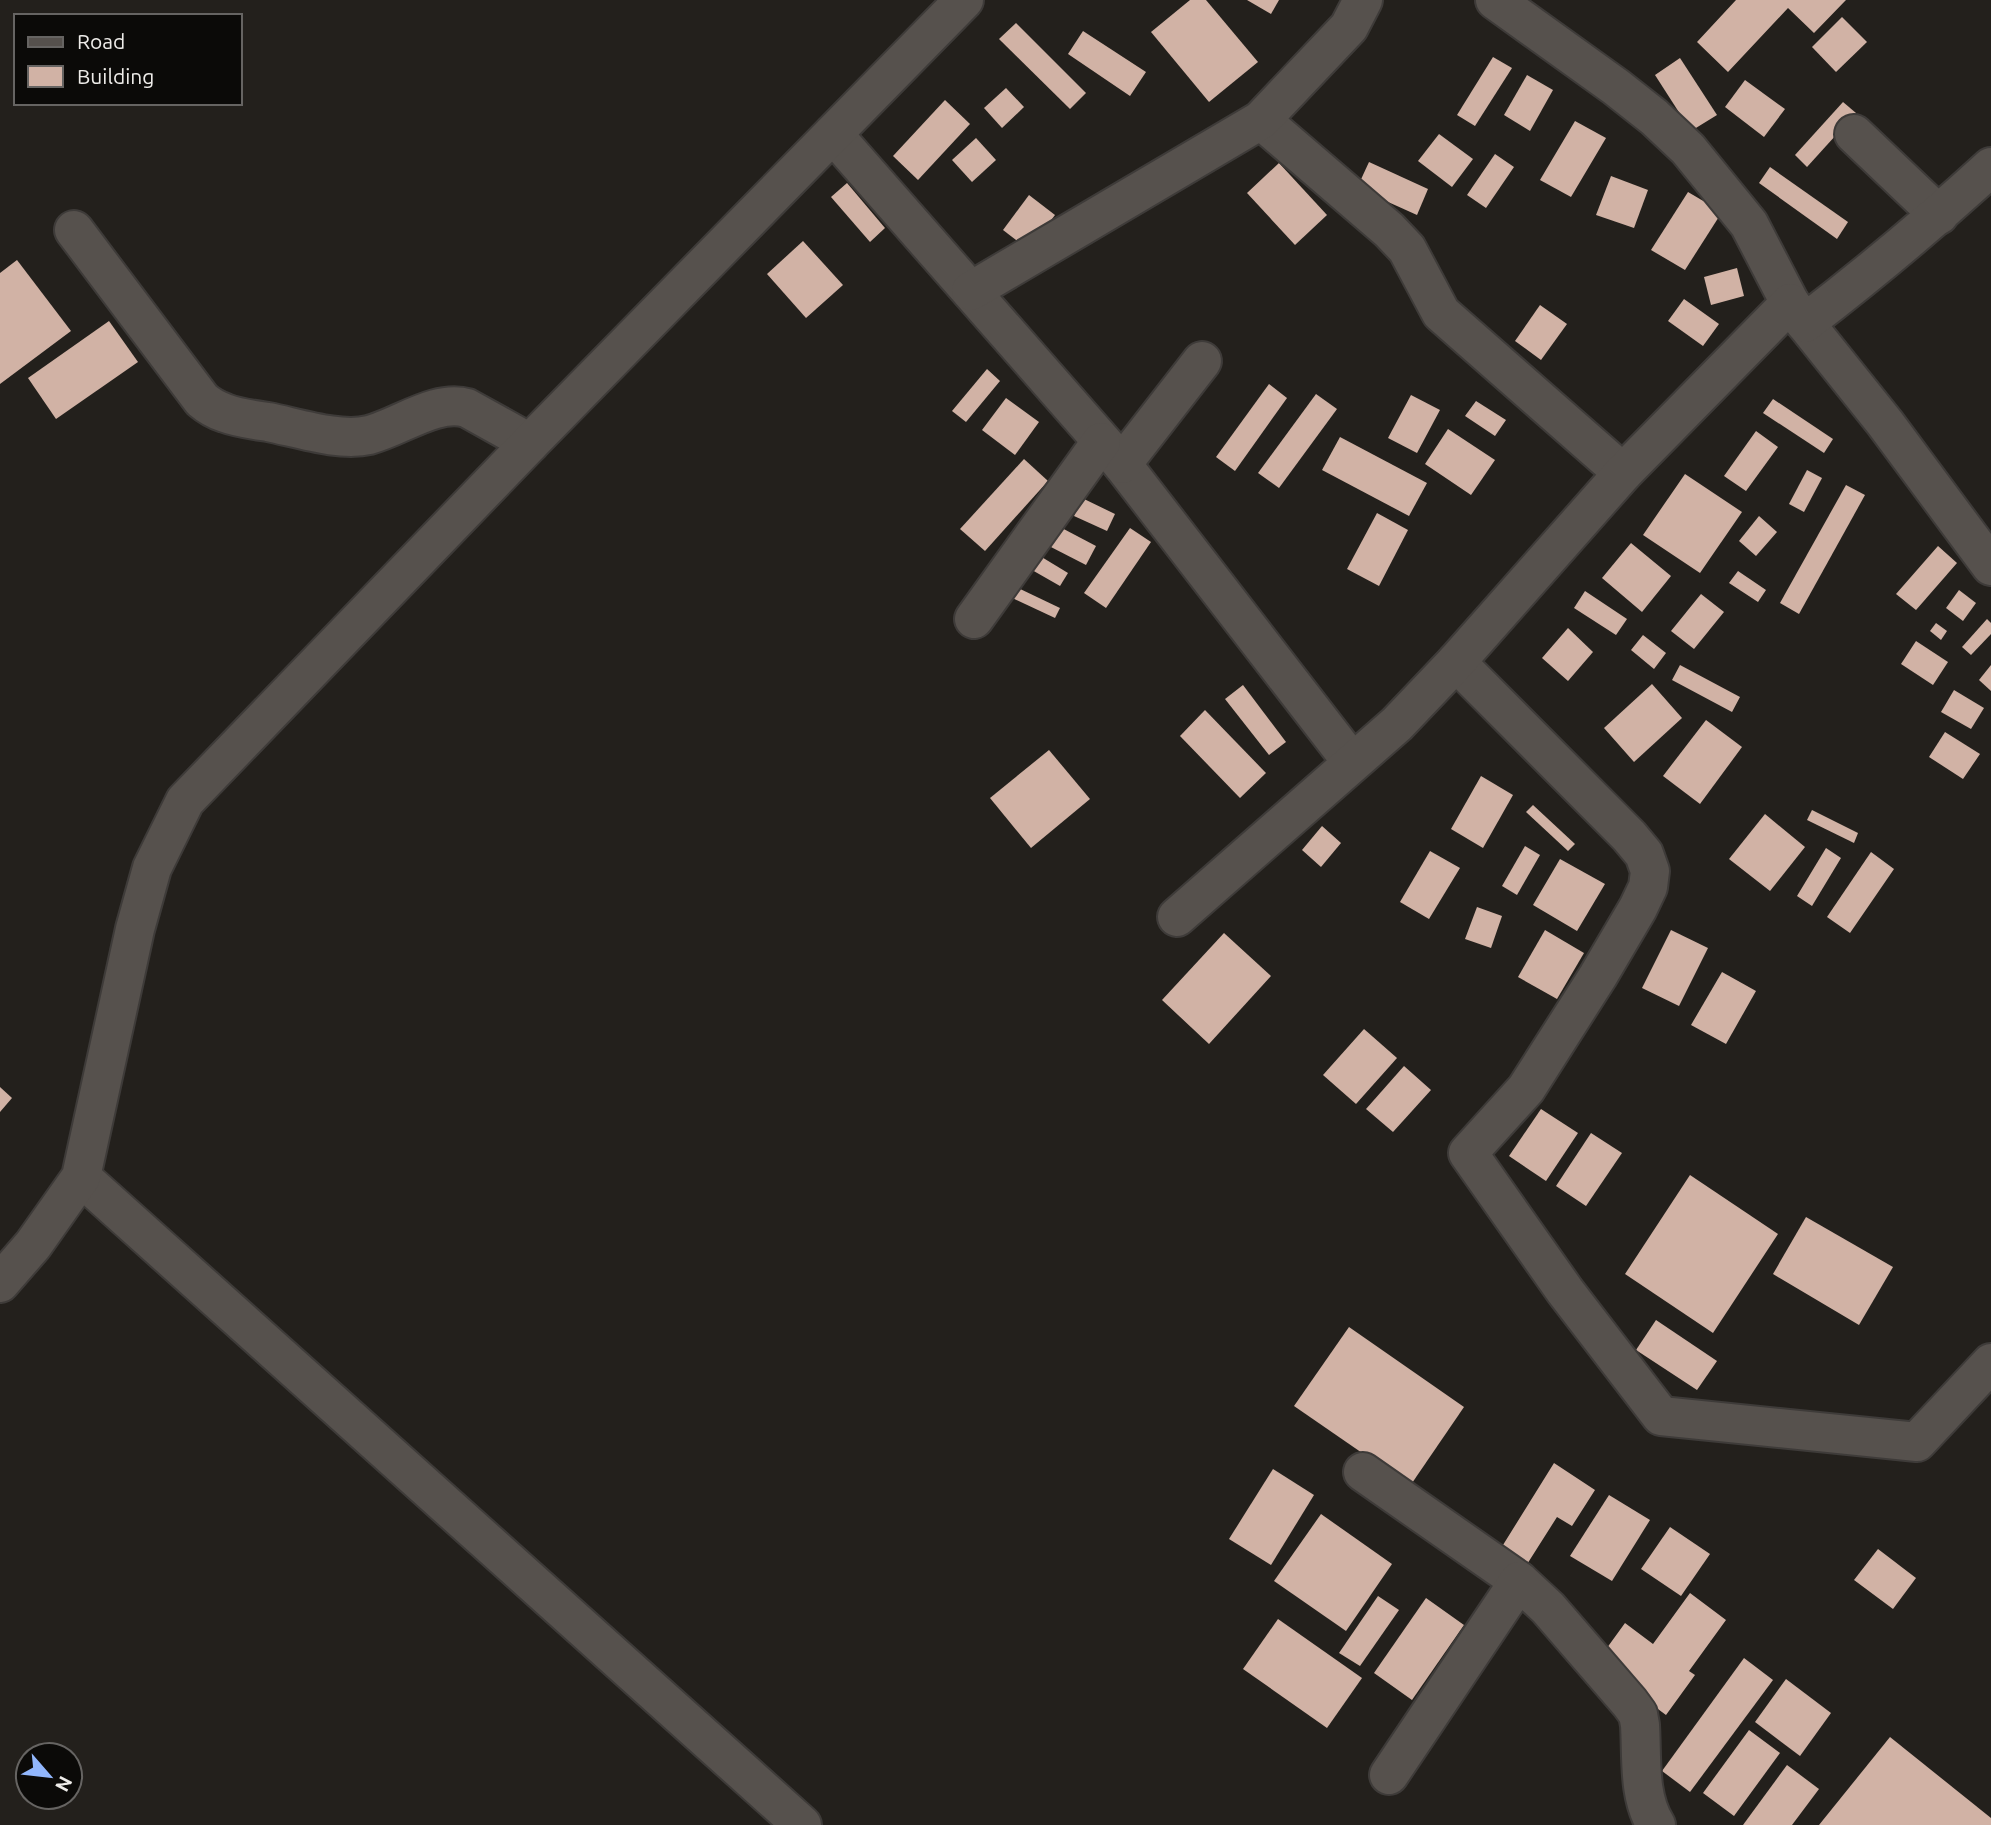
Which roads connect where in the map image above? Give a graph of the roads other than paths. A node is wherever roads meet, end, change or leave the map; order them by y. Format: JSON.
{"nodes":[{"id":1,"x":964,"y":0,"type":"edge"},
{"id":2,"x":1363,"y":0,"type":"edge"},
{"id":3,"x":1495,"y":0,"type":"edge"},
{"id":4,"x":1261,"y":120,"type":"junction"},
{"id":5,"x":833,"y":134,"type":"junction"},
{"id":6,"x":1854,"y":134,"type":"dead end"},
{"id":7,"x":1991,"y":167,"type":"edge"},
{"id":8,"x":1939,"y":215,"type":"junction"},
{"id":9,"x":74,"y":230,"type":"dead end"},
{"id":10,"x":971,"y":291,"type":"junction"},
{"id":11,"x":1798,"y":313,"type":"junction"},
{"id":12,"x":1202,"y":361,"type":"dead end"},
{"id":13,"x":530,"y":443,"type":"junction"},
{"id":14,"x":1112,"y":453,"type":"junction"},
{"id":15,"x":1623,"y":473,"type":"junction"},
{"id":16,"x":1991,"y":566,"type":"edge"},
{"id":17,"x":974,"y":619,"type":"dead end"},
{"id":18,"x":1456,"y":663,"type":"junction"},
{"id":19,"x":1352,"y":762,"type":"junction"},
{"id":20,"x":1177,"y":917,"type":"dead end"},
{"id":21,"x":81,"y":1177,"type":"junction"},
{"id":22,"x":0,"y":1283,"type":"edge"},
{"id":23,"x":1991,"y":1363,"type":"edge"},
{"id":24,"x":1363,"y":1472,"type":"dead end"},
{"id":25,"x":1519,"y":1581,"type":"junction"},
{"id":26,"x":1389,"y":1775,"type":"dead end"},
{"id":27,"x":802,"y":1825,"type":"edge"},
{"id":28,"x":1656,"y":1825,"type":"edge"}],
"edges":[{"from":1,"to":5,"type":"street"},
{"from":2,"to":4,"type":"street"},
{"from":3,"to":11,"type":"street"},
{"from":4,"to":10,"type":"street"},
{"from":4,"to":15,"type":"street"},
{"from":5,"to":10,"type":"street"},
{"from":5,"to":13,"type":"street"},
{"from":6,"to":8,"type":"street"},
{"from":7,"to":8,"type":"street"},
{"from":8,"to":11,"type":"street"},
{"from":9,"to":13,"type":"street"},
{"from":10,"to":14,"type":"street"},
{"from":11,"to":15,"type":"street"},
{"from":11,"to":16,"type":"street"},
{"from":12,"to":14,"type":"street"},
{"from":13,"to":21,"type":"street"},
{"from":14,"to":17,"type":"street"},
{"from":14,"to":19,"type":"street"},
{"from":15,"to":18,"type":"street"},
{"from":18,"to":19,"type":"street"},
{"from":18,"to":23,"type":"street"},
{"from":19,"to":20,"type":"street"},
{"from":21,"to":22,"type":"street"},
{"from":21,"to":27,"type":"street"},
{"from":24,"to":25,"type":"street"},
{"from":25,"to":26,"type":"street"},
{"from":25,"to":28,"type":"street"}]}
